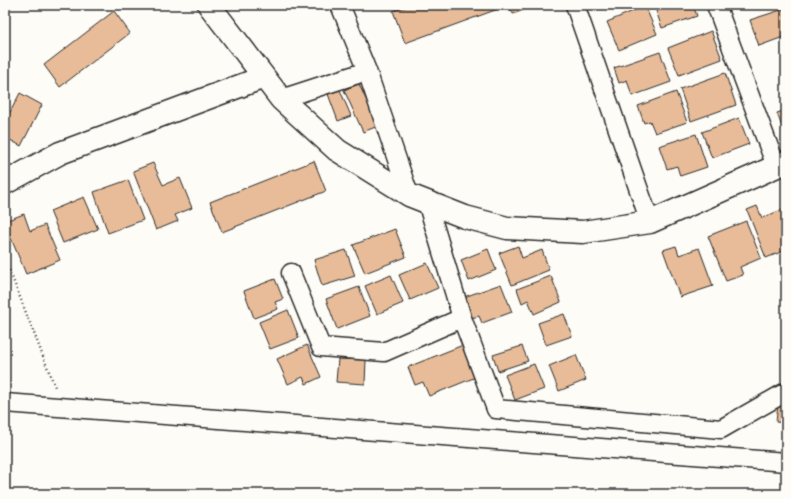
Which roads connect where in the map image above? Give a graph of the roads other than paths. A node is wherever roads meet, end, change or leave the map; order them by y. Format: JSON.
{"nodes":[{"id":1,"x":209,"y":5,"type":"edge"},
{"id":2,"x":340,"y":5,"type":"edge"},
{"id":3,"x":575,"y":5,"type":"edge"},
{"id":4,"x":716,"y":5,"type":"edge"},
{"id":5,"x":367,"y":71,"type":"junction"},
{"id":6,"x":264,"y":77,"type":"junction"},
{"id":7,"x":280,"y":99,"type":"junction"},
{"id":8,"x":781,"y":164,"type":"edge"},
{"id":9,"x":5,"y":183,"type":"edge"},
{"id":10,"x":418,"y":198,"type":"junction"},
{"id":11,"x":650,"y":222,"type":"junction"},
{"id":12,"x":291,"y":273,"type":"dead end"},
{"id":13,"x":462,"y":318,"type":"junction"},
{"id":14,"x":786,"y":392,"type":"edge"},
{"id":15,"x":5,"y":403,"type":"edge"},
{"id":16,"x":786,"y":462,"type":"edge"}],
"edges":[{"from":1,"to":6,"type":"street"},
{"from":2,"to":5,"type":"street"},
{"from":3,"to":11,"type":"street"},
{"from":4,"to":8,"type":"street"},
{"from":5,"to":7,"type":"street"},
{"from":5,"to":10,"type":"street"},
{"from":6,"to":7,"type":"street"},
{"from":6,"to":9,"type":"street"},
{"from":7,"to":10,"type":"street"},
{"from":8,"to":11,"type":"street"},
{"from":10,"to":11,"type":"street"},
{"from":10,"to":13,"type":"street"},
{"from":12,"to":13,"type":"street"},
{"from":13,"to":14,"type":"street"},
{"from":15,"to":16,"type":"street"}]}
